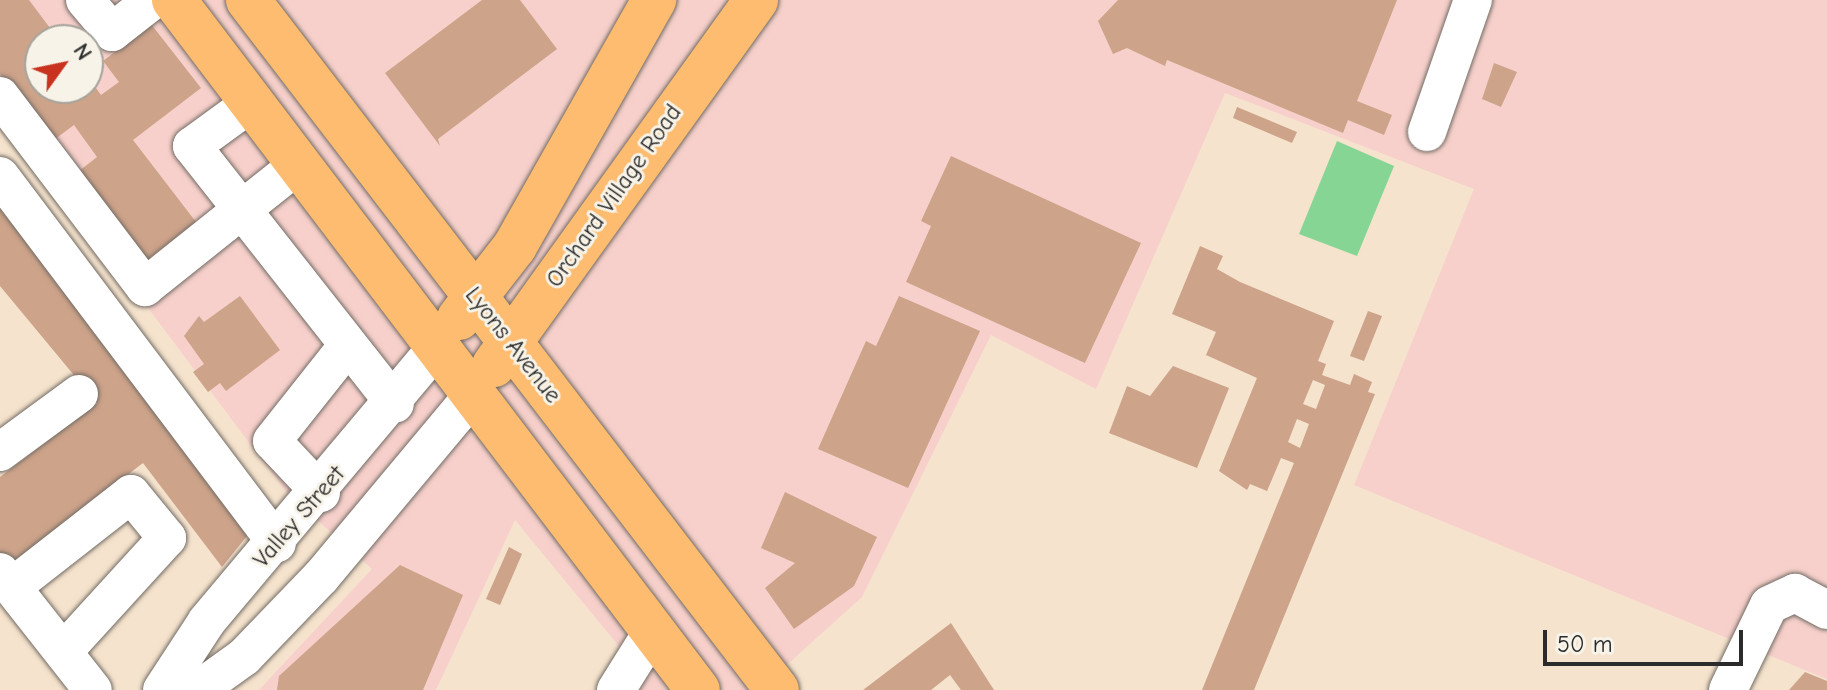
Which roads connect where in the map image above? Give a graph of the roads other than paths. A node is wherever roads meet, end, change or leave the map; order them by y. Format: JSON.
{"nodes":[{"id":1,"x":85,"y":0,"type":"edge"},
{"id":2,"x":153,"y":0,"type":"edge"},
{"id":3,"x":174,"y":0,"type":"edge"},
{"id":4,"x":248,"y":0,"type":"edge"},
{"id":5,"x":654,"y":0,"type":"edge"},
{"id":6,"x":756,"y":0,"type":"edge"},
{"id":7,"x":1473,"y":0,"type":"edge"},
{"id":8,"x":0,"y":96,"type":"edge"},
{"id":9,"x":251,"y":103,"type":"junction"},
{"id":10,"x":1427,"y":132,"type":"dead end"},
{"id":11,"x":298,"y":165,"type":"junction"},
{"id":12,"x":0,"y":176,"type":"edge"},
{"id":13,"x":241,"y":210,"type":"junction"},
{"id":14,"x":475,"y":296,"type":"junction"},
{"id":15,"x":509,"y":343,"type":"junction"},
{"id":16,"x":348,"y":345,"type":"junction"},
{"id":17,"x":438,"y":346,"type":"junction"},
{"id":18,"x":475,"y":393,"type":"junction"},
{"id":19,"x":79,"y":394,"type":"dead end"},
{"id":20,"x":395,"y":404,"type":"junction"},
{"id":21,"x":0,"y":452,"type":"edge"},
{"id":22,"x":321,"y":493,"type":"junction"},
{"id":23,"x":277,"y":543,"type":"junction"},
{"id":24,"x":6,"y":580,"type":"edge"},
{"id":25,"x":1827,"y":610,"type":"edge"},
{"id":26,"x":653,"y":631,"type":"junction"},
{"id":27,"x":63,"y":652,"type":"junction"},
{"id":28,"x":93,"y":690,"type":"edge"},
{"id":29,"x":162,"y":690,"type":"edge"},
{"id":30,"x":198,"y":690,"type":"edge"},
{"id":31,"x":616,"y":690,"type":"edge"},
{"id":32,"x":698,"y":690,"type":"edge"},
{"id":33,"x":777,"y":690,"type":"edge"},
{"id":34,"x":1728,"y":690,"type":"edge"}],
"edges":[{"from":1,"to":2,"type":"street"},
{"from":3,"to":9,"type":"main road"},
{"from":4,"to":14,"type":"main road","name":"Lyons Avenue"},
{"from":5,"to":14,"type":"main road"},
{"from":6,"to":15,"type":"main road","name":"Orchard Village Road"},
{"from":7,"to":10,"type":"street"},
{"from":8,"to":13,"type":"street"},
{"from":9,"to":11,"type":"main road"},
{"from":9,"to":13,"type":"street"},
{"from":11,"to":13,"type":"street"},
{"from":11,"to":17,"type":"main road"},
{"from":12,"to":23,"type":"street"},
{"from":13,"to":16,"type":"street"},
{"from":14,"to":15,"type":"main road","name":"Lyons Avenue"},
{"from":14,"to":17,"type":"main road"},
{"from":15,"to":18,"type":"main road","name":"Orchard Village Road"},
{"from":15,"to":33,"type":"main road","name":"Lyons Avenue"},
{"from":16,"to":20,"type":"street"},
{"from":16,"to":22,"type":"street"},
{"from":17,"to":18,"type":"main road"},
{"from":17,"to":20,"type":"street","name":"Valley Street"},
{"from":18,"to":26,"type":"main road"},
{"from":18,"to":30,"type":"street"},
{"from":19,"to":21,"type":"street"},
{"from":20,"to":22,"type":"street","name":"Valley Street"},
{"from":22,"to":23,"type":"street","name":"Valley Street"},
{"from":23,"to":29,"type":"street","name":"Valley Street"},
{"from":24,"to":27,"type":"street"},
{"from":24,"to":27,"type":"street"},
{"from":25,"to":34,"type":"street"},
{"from":26,"to":31,"type":"street"},
{"from":26,"to":32,"type":"main road"},
{"from":27,"to":28,"type":"street"}]}
